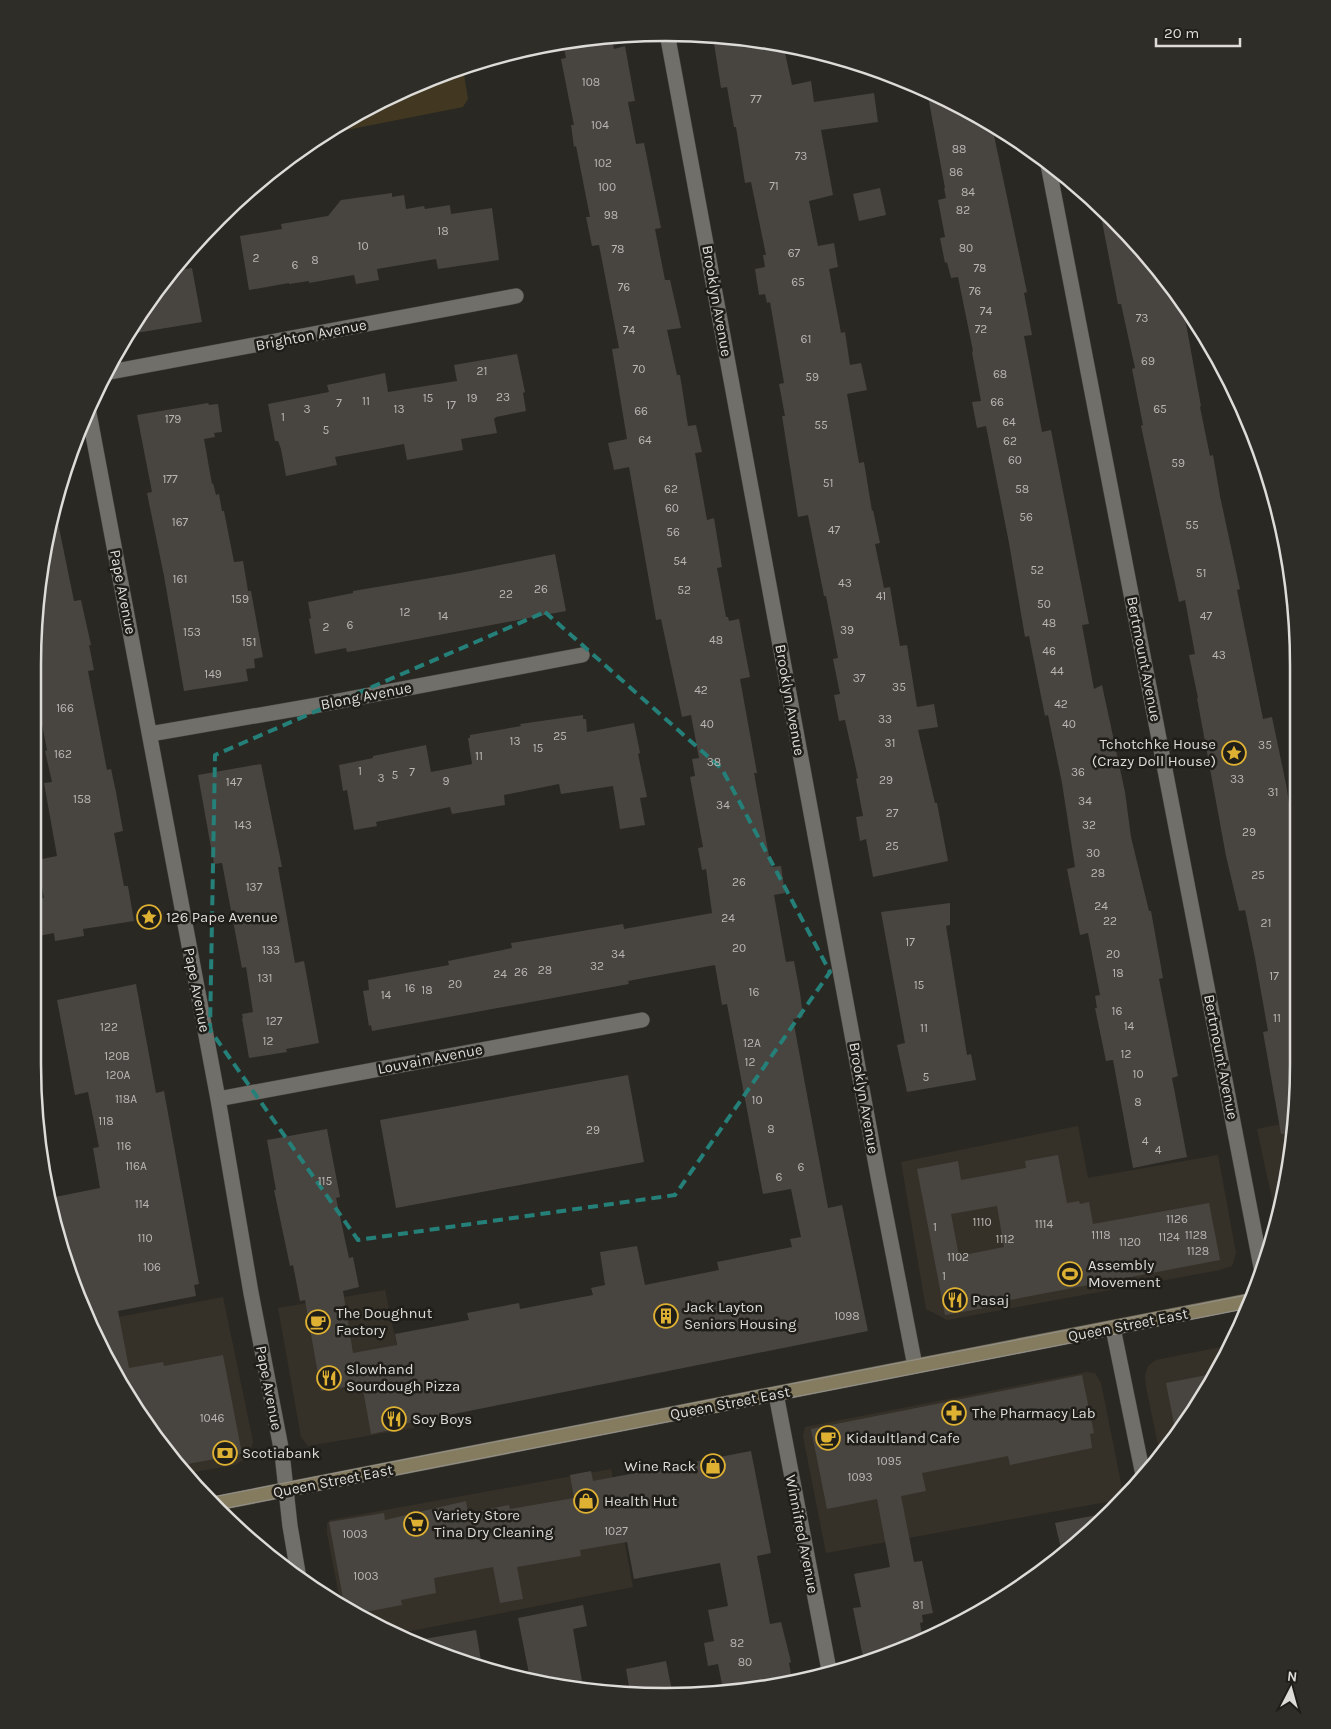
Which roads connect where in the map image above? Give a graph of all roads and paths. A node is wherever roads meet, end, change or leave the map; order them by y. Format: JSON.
{"nodes":[{"id":1,"x":669,"y":41,"type":"edge"},
{"id":2,"x":1050,"y":173,"type":"edge"},
{"id":3,"x":516,"y":296,"type":"dead end"},
{"id":4,"x":115,"y":371,"type":"edge"},
{"id":5,"x":91,"y":423,"type":"edge"},
{"id":6,"x":582,"y":655,"type":"dead end"},
{"id":7,"x":150,"y":734,"type":"junction"},
{"id":8,"x":642,"y":1020,"type":"dead end"},
{"id":9,"x":218,"y":1099,"type":"junction"},
{"id":10,"x":1259,"y":1257,"type":"edge"},
{"id":11,"x":1242,"y":1302,"type":"edge"},
{"id":12,"x":1113,"y":1328,"type":"junction"},
{"id":13,"x":915,"y":1366,"type":"junction"},
{"id":14,"x":776,"y":1394,"type":"junction"},
{"id":15,"x":1141,"y":1467,"type":"edge"},
{"id":16,"x":286,"y":1491,"type":"junction"},
{"id":17,"x":222,"y":1502,"type":"edge"},
{"id":18,"x":297,"y":1568,"type":"edge"},
{"id":19,"x":828,"y":1666,"type":"edge"}],
"edges":[{"from":1,"to":13,"type":"street","name":"Brooklyn Avenue"},
{"from":2,"to":10,"type":"street","name":"Bertmount Avenue"},
{"from":3,"to":4,"type":"street","name":"Brighton Avenue"},
{"from":5,"to":7,"type":"street","name":"Pape Avenue"},
{"from":6,"to":7,"type":"street","name":"Blong Avenue"},
{"from":7,"to":9,"type":"street","name":"Pape Avenue"},
{"from":8,"to":9,"type":"street","name":"Louvain Avenue"},
{"from":9,"to":16,"type":"street","name":"Pape Avenue"},
{"from":11,"to":12,"type":"main road","name":"Queen Street East"},
{"from":12,"to":13,"type":"main road","name":"Queen Street East"},
{"from":12,"to":15,"type":"street"},
{"from":13,"to":14,"type":"main road","name":"Queen Street East"},
{"from":14,"to":16,"type":"main road","name":"Queen Street East"},
{"from":14,"to":19,"type":"street","name":"Winnifred Avenue"},
{"from":16,"to":17,"type":"main road","name":"Queen Street East"},
{"from":16,"to":18,"type":"street","name":"Pape Avenue"}]}
